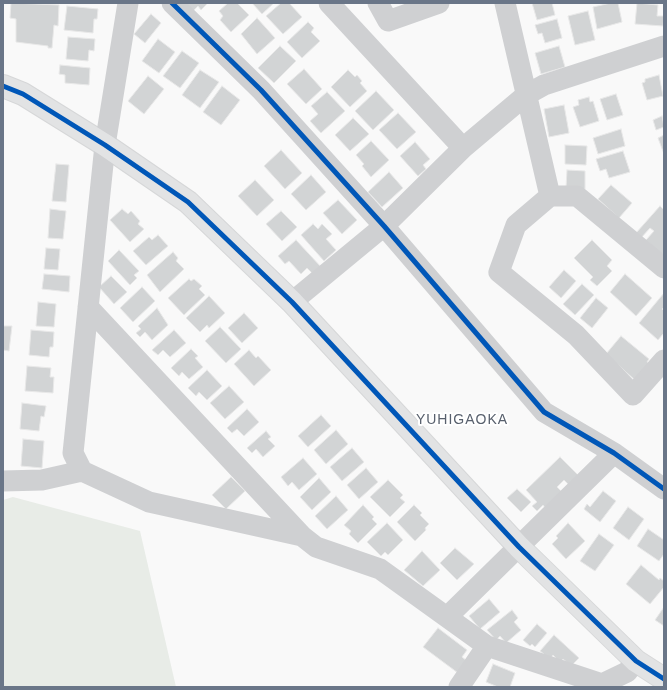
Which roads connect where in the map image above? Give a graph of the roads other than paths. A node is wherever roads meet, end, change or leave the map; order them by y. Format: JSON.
{"nodes":[{"id":1,"x":128,"y":3,"type":"edge"},
{"id":2,"x":172,"y":3,"type":"edge"},
{"id":3,"x":328,"y":3,"type":"edge"},
{"id":4,"x":378,"y":3,"type":"edge"},
{"id":5,"x":439,"y":3,"type":"edge"},
{"id":6,"x":505,"y":3,"type":"edge"},
{"id":7,"x":664,"y":46,"type":"edge"},
{"id":8,"x":3,"y":86,"type":"edge"},
{"id":9,"x":526,"y":95,"type":"junction"},
{"id":10,"x":105,"y":145,"type":"junction"},
{"id":11,"x":463,"y":148,"type":"junction"},
{"id":12,"x":550,"y":196,"type":"junction"},
{"id":13,"x":384,"y":226,"type":"junction"},
{"id":14,"x":664,"y":268,"type":"edge"},
{"id":15,"x":292,"y":302,"type":"junction"},
{"id":16,"x":88,"y":307,"type":"junction"},
{"id":17,"x":664,"y":360,"type":"edge"},
{"id":18,"x":614,"y":453,"type":"junction"},
{"id":19,"x":82,"y":471,"type":"junction"},
{"id":20,"x":3,"y":481,"type":"edge"},
{"id":21,"x":664,"y":489,"type":"edge"},
{"id":22,"x":302,"y":536,"type":"junction"},
{"id":23,"x":519,"y":547,"type":"junction"},
{"id":24,"x":447,"y":618,"type":"junction"},
{"id":25,"x":487,"y":646,"type":"junction"},
{"id":26,"x":636,"y":661,"type":"junction"},
{"id":27,"x":664,"y":679,"type":"edge"},
{"id":28,"x":572,"y":682,"type":"edge"},
{"id":29,"x":459,"y":687,"type":"edge"}],
"edges":[{"from":1,"to":10,"type":"street"},
{"from":2,"to":13,"type":"street"},
{"from":3,"to":11,"type":"street"},
{"from":4,"to":5,"type":"street"},
{"from":6,"to":9,"type":"street"},
{"from":7,"to":9,"type":"street"},
{"from":8,"to":10,"type":"street"},
{"from":9,"to":11,"type":"street"},
{"from":9,"to":12,"type":"street"},
{"from":10,"to":15,"type":"street"},
{"from":10,"to":16,"type":"street"},
{"from":11,"to":13,"type":"street"},
{"from":12,"to":14,"type":"street"},
{"from":12,"to":17,"type":"street"},
{"from":13,"to":15,"type":"street"},
{"from":13,"to":18,"type":"street"},
{"from":15,"to":23,"type":"street"},
{"from":16,"to":19,"type":"street"},
{"from":16,"to":22,"type":"street"},
{"from":18,"to":21,"type":"street"},
{"from":18,"to":23,"type":"street"},
{"from":19,"to":20,"type":"street"},
{"from":19,"to":22,"type":"street"},
{"from":22,"to":24,"type":"street"},
{"from":23,"to":24,"type":"street"},
{"from":23,"to":26,"type":"street"},
{"from":24,"to":25,"type":"street"},
{"from":25,"to":28,"type":"street"},
{"from":25,"to":29,"type":"street"},
{"from":26,"to":27,"type":"street"},
{"from":26,"to":28,"type":"street"}]}
